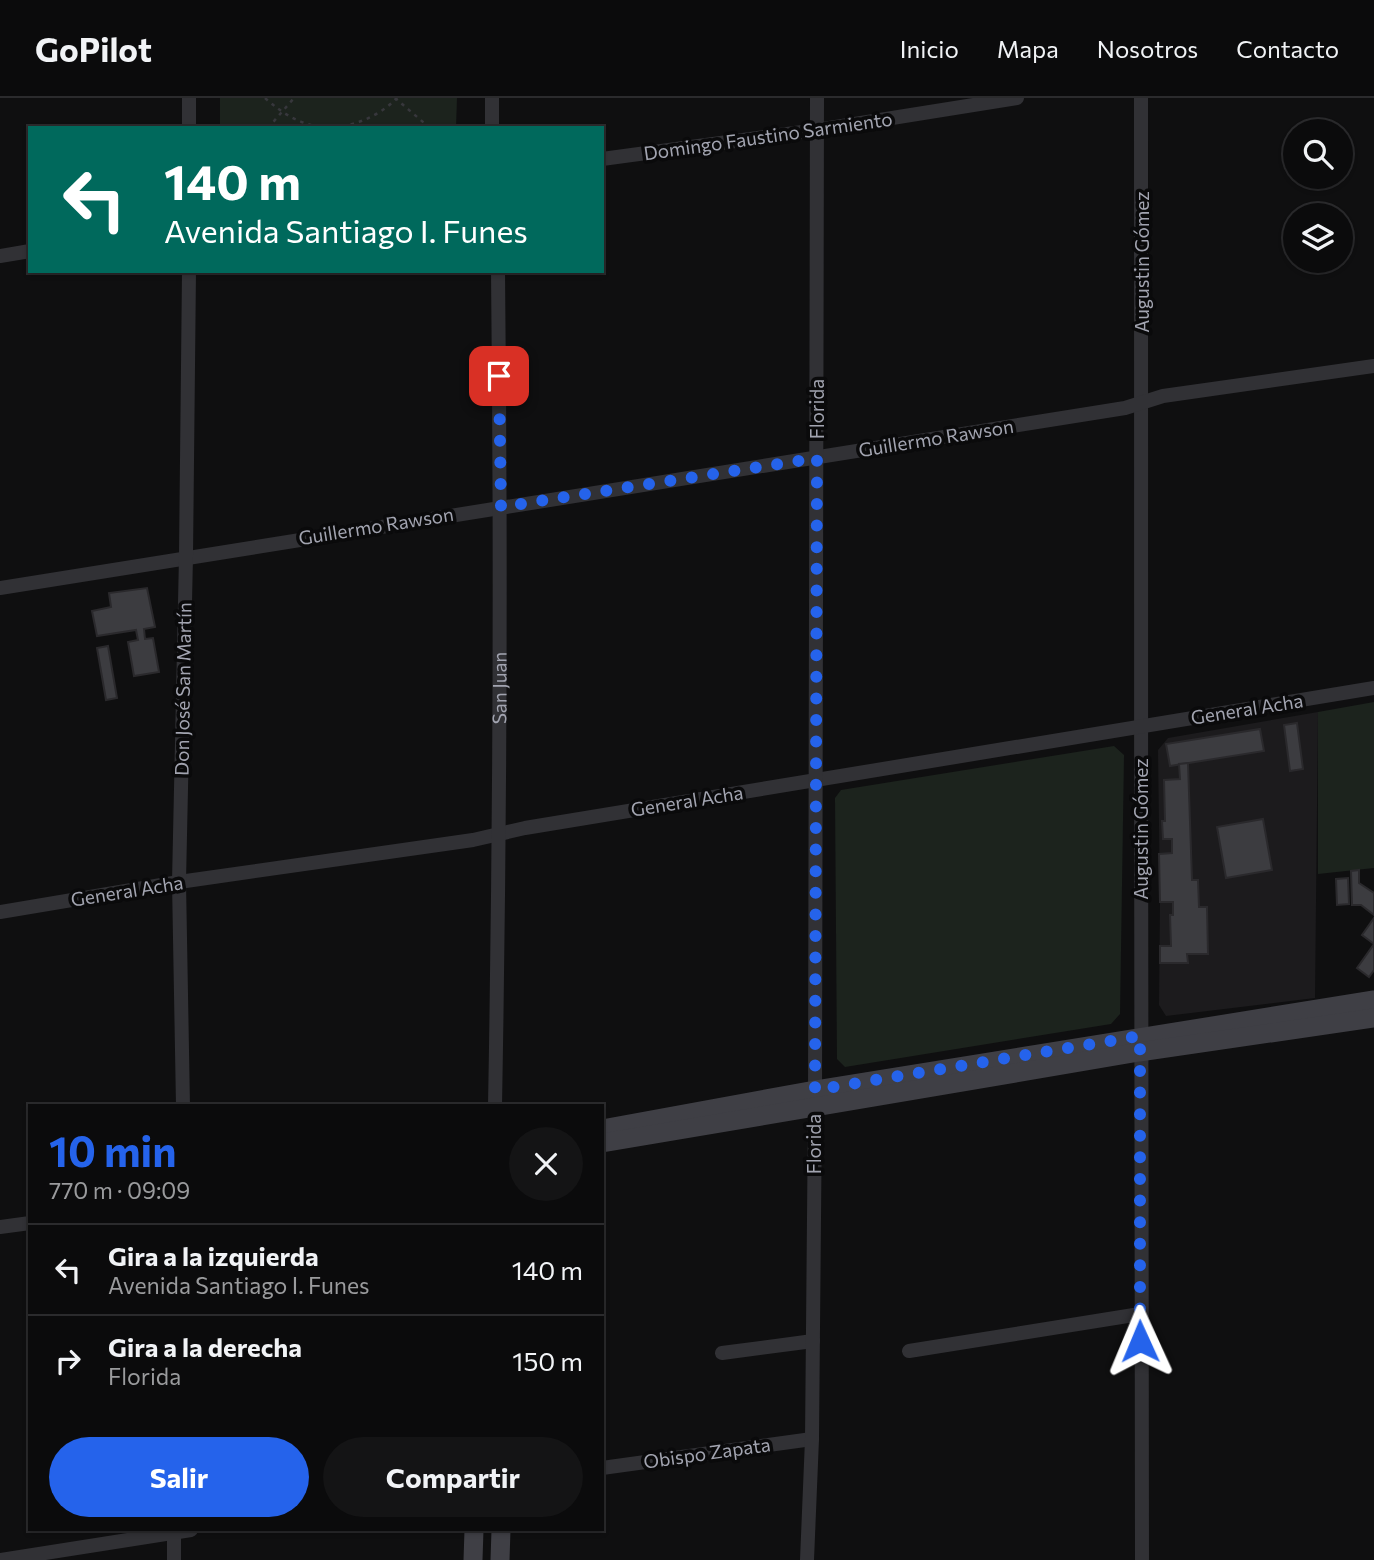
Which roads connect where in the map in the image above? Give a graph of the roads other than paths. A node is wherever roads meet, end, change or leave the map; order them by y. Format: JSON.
{"nodes":[{"id":1,"x":189,"y":98,"type":"edge"},
{"id":2,"x":492,"y":98,"type":"edge"},
{"id":3,"x":817,"y":98,"type":"edge"},
{"id":4,"x":1017,"y":98,"type":"edge"},
{"id":5,"x":1141,"y":98,"type":"edge"},
{"id":6,"x":189,"y":126,"type":"edge"},
{"id":7,"x":492,"y":126,"type":"edge"},
{"id":8,"x":817,"y":130,"type":"junction"},
{"id":9,"x":604,"y":159,"type":"edge"},
{"id":10,"x":28,"y":251,"type":"edge"},
{"id":11,"x":0,"y":256,"type":"edge"},
{"id":12,"x":189,"y":273,"type":"edge"},
{"id":13,"x":498,"y":273,"type":"edge"},
{"id":14,"x":1374,"y":366,"type":"edge"},
{"id":15,"x":1142,"y":403,"type":"junction"},
{"id":16,"x":817,"y":458,"type":"junction"},
{"id":17,"x":501,"y":507,"type":"junction"},
{"id":18,"x":186,"y":556,"type":"junction"},
{"id":19,"x":0,"y":588,"type":"edge"},
{"id":20,"x":1374,"y":688,"type":"edge"},
{"id":21,"x":1142,"y":726,"type":"junction"},
{"id":22,"x":816,"y":780,"type":"junction"},
{"id":23,"x":500,"y":833,"type":"junction"},
{"id":24,"x":179,"y":882,"type":"junction"},
{"id":25,"x":0,"y":912,"type":"edge"},
{"id":26,"x":1374,"y":1000,"type":"edge"},
{"id":27,"x":1374,"y":1018,"type":"edge"},
{"id":28,"x":1139,"y":1044,"type":"junction"},
{"id":29,"x":815,"y":1099,"type":"junction"},
{"id":30,"x":183,"y":1104,"type":"edge"},
{"id":31,"x":495,"y":1104,"type":"edge"},
{"id":32,"x":604,"y":1129,"type":"edge"},
{"id":33,"x":604,"y":1143,"type":"edge"},
{"id":34,"x":28,"y":1223,"type":"edge"},
{"id":35,"x":0,"y":1227,"type":"edge"},
{"id":36,"x":1140,"y":1314,"type":"junction"},
{"id":37,"x":813,"y":1341,"type":"junction"},
{"id":38,"x":909,"y":1351,"type":"dead end"},
{"id":39,"x":722,"y":1353,"type":"dead end"},
{"id":40,"x":812,"y":1438,"type":"junction"},
{"id":41,"x":604,"y":1468,"type":"edge"},
{"id":42,"x":174,"y":1531,"type":"edge"},
{"id":43,"x":474,"y":1531,"type":"edge"},
{"id":44,"x":500,"y":1531,"type":"edge"},
{"id":45,"x":1,"y":1560,"type":"edge"},
{"id":46,"x":174,"y":1560,"type":"edge"},
{"id":47,"x":473,"y":1560,"type":"edge"},
{"id":48,"x":500,"y":1560,"type":"edge"},
{"id":49,"x":807,"y":1560,"type":"edge"},
{"id":50,"x":1142,"y":1560,"type":"edge"}],
"edges":[{"from":1,"to":6,"type":"street"},
{"from":2,"to":7,"type":"street"},
{"from":3,"to":8,"type":"street","name":"Florida"},
{"from":4,"to":8,"type":"street","name":"Domingo Faustino Sarmiento"},
{"from":5,"to":15,"type":"street","name":"Augustin Gómez"},
{"from":8,"to":9,"type":"street","name":"Domingo Faustino Sarmiento"},
{"from":8,"to":16,"type":"street","name":"Florida"},
{"from":10,"to":11,"type":"street"},
{"from":12,"to":18,"type":"street","name":"Don José San Martín"},
{"from":13,"to":17,"type":"street","name":"San Juan"},
{"from":14,"to":15,"type":"street","name":"Guillermo Rawson"},
{"from":15,"to":16,"type":"street","name":"Guillermo Rawson"},
{"from":15,"to":21,"type":"street","name":"Augustin Gómez"},
{"from":16,"to":17,"type":"street","name":"Guillermo Rawson"},
{"from":16,"to":22,"type":"street","name":"Florida"},
{"from":17,"to":18,"type":"street","name":"Guillermo Rawson"},
{"from":17,"to":23,"type":"street","name":"San Juan"},
{"from":18,"to":19,"type":"street","name":"Guillermo Rawson"},
{"from":18,"to":24,"type":"street","name":"Don José San Martín"},
{"from":20,"to":21,"type":"street","name":"General Acha"},
{"from":21,"to":22,"type":"street","name":"General Acha"},
{"from":21,"to":28,"type":"street","name":"Augustin Gómez"},
{"from":22,"to":23,"type":"street","name":"General Acha"},
{"from":22,"to":29,"type":"street","name":"Florida"},
{"from":23,"to":24,"type":"street","name":"General Acha"},
{"from":23,"to":31,"type":"street","name":"San Juan"},
{"from":24,"to":25,"type":"street","name":"General Acha"},
{"from":24,"to":30,"type":"street","name":"Don José San Martín"},
{"from":26,"to":28,"type":"main road"},
{"from":27,"to":28,"type":"main road"},
{"from":28,"to":29,"type":"main road"},
{"from":28,"to":36,"type":"street","name":"Augustin Gómez"},
{"from":29,"to":32,"type":"main road"},
{"from":29,"to":33,"type":"main road"},
{"from":29,"to":37,"type":"street","name":"Florida"},
{"from":34,"to":35,"type":"street"},
{"from":36,"to":38,"type":"street"},
{"from":36,"to":50,"type":"street","name":"Augustin Gómez"},
{"from":37,"to":39,"type":"street"},
{"from":37,"to":40,"type":"street","name":"Florida"},
{"from":40,"to":41,"type":"street","name":"Obispo Zapata"},
{"from":40,"to":49,"type":"street","name":"Florida"},
{"from":42,"to":45,"type":"street"},
{"from":42,"to":46,"type":"street"},
{"from":43,"to":47,"type":"main road"},
{"from":44,"to":48,"type":"main road"}]}
